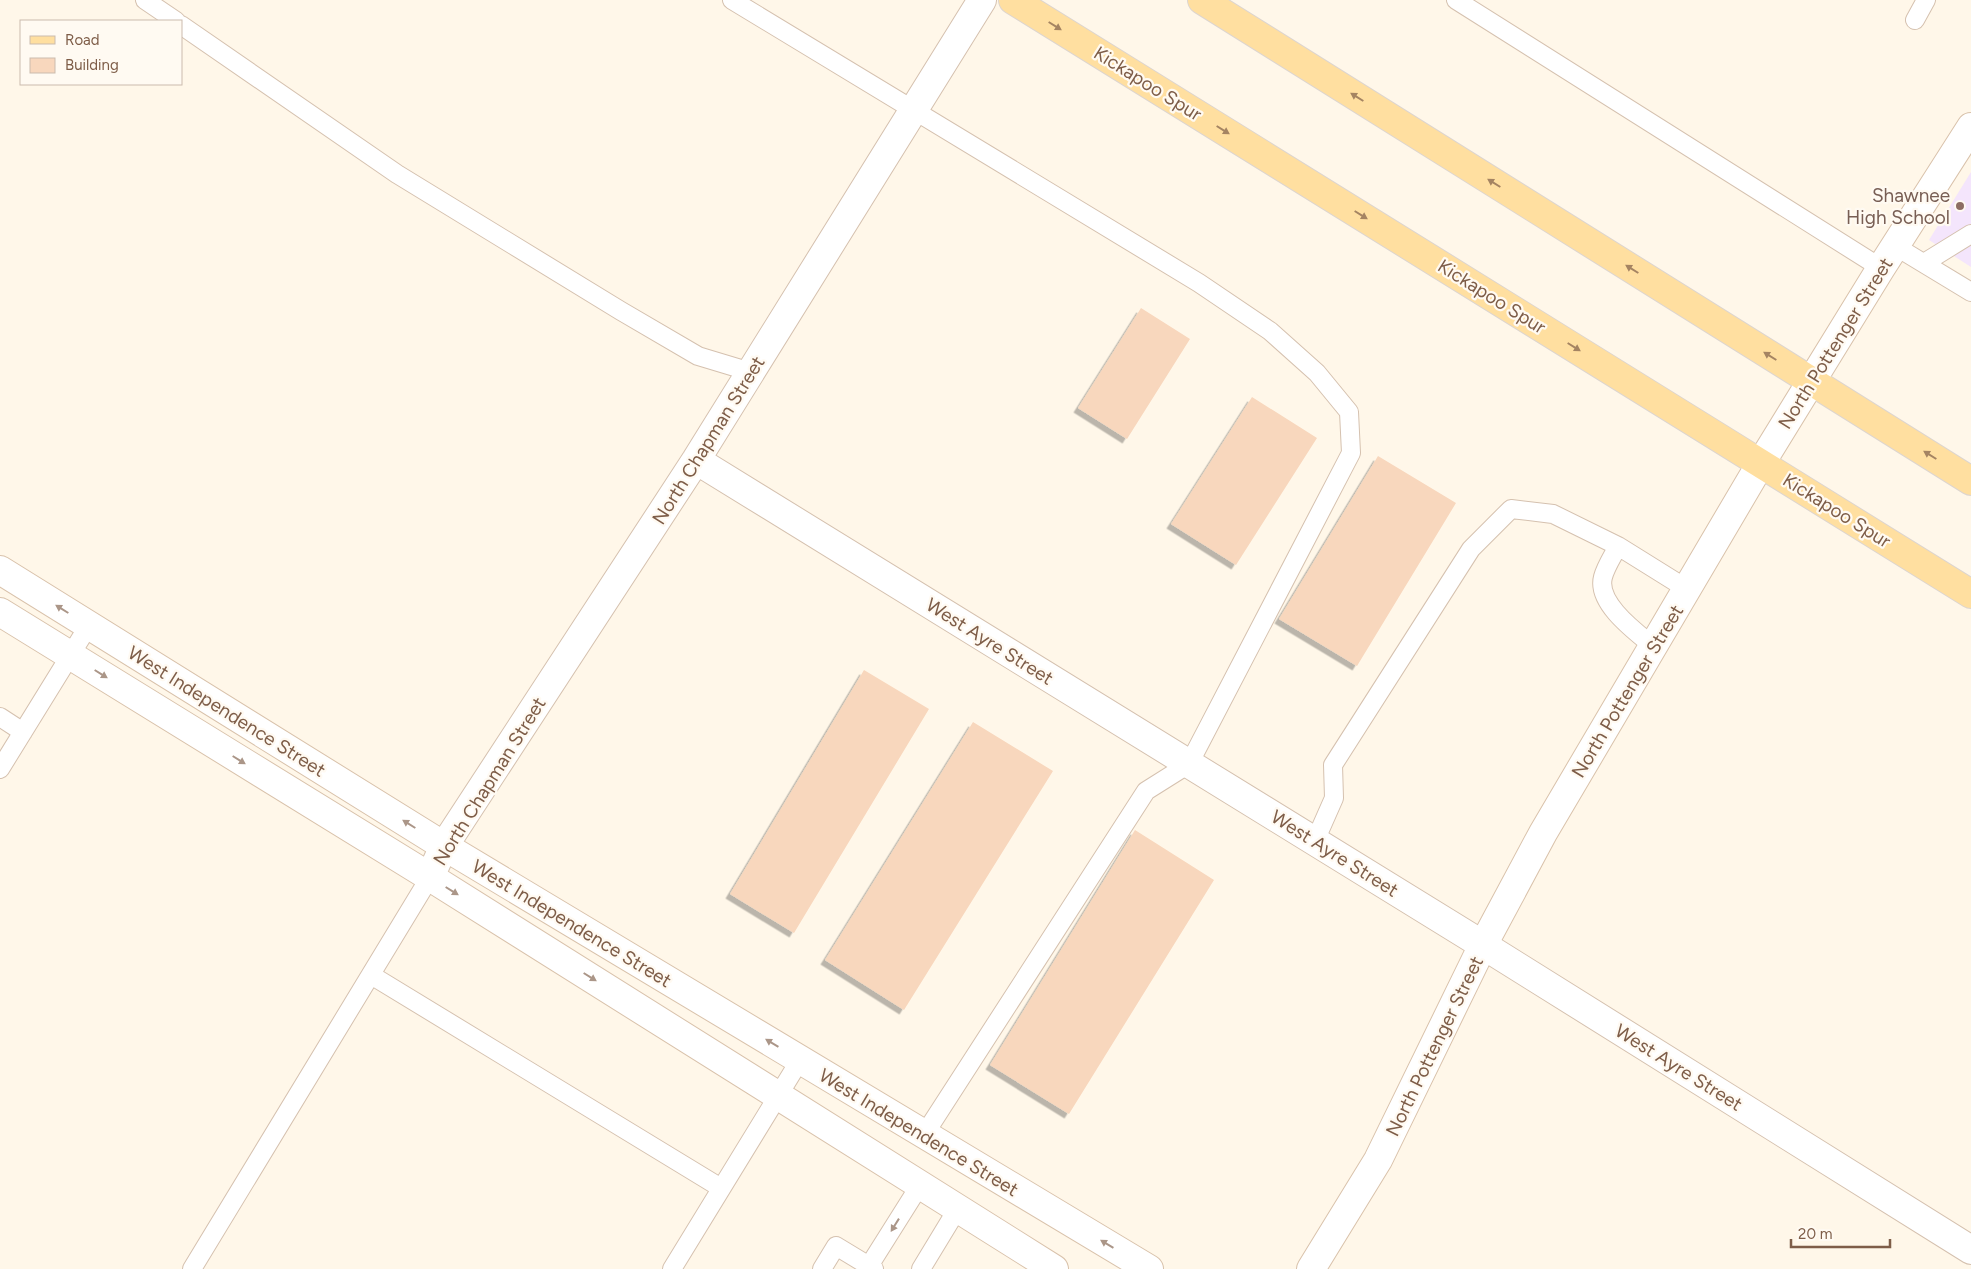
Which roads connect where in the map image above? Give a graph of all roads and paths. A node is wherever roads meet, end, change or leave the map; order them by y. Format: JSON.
{"nodes":[{"id":1,"x":145,"y":0,"type":"edge"},
{"id":2,"x":732,"y":0,"type":"edge"},
{"id":3,"x":982,"y":0,"type":"edge"},
{"id":4,"x":1014,"y":0,"type":"edge"},
{"id":5,"x":1202,"y":0,"type":"edge"},
{"id":6,"x":1456,"y":0,"type":"edge"},
{"id":7,"x":1926,"y":0,"type":"edge"},
{"id":8,"x":175,"y":20,"type":"edge"},
{"id":9,"x":1915,"y":20,"type":"dead end"},
{"id":10,"x":182,"y":26,"type":"edge"},
{"id":11,"x":914,"y":110,"type":"junction"},
{"id":12,"x":1971,"y":128,"type":"edge"},
{"id":13,"x":1971,"y":234,"type":"edge"},
{"id":14,"x":1888,"y":256,"type":"junction"},
{"id":15,"x":1924,"y":263,"type":"junction"},
{"id":16,"x":1971,"y":292,"type":"edge"},
{"id":17,"x":751,"y":372,"type":"junction"},
{"id":18,"x":1811,"y":382,"type":"junction"},
{"id":19,"x":696,"y":460,"type":"junction"},
{"id":20,"x":1761,"y":463,"type":"junction"},
{"id":21,"x":1971,"y":481,"type":"edge"},
{"id":22,"x":1618,"y":546,"type":"junction"},
{"id":23,"x":0,"y":570,"type":"edge"},
{"id":24,"x":1687,"y":589,"type":"junction"},
{"id":25,"x":1971,"y":594,"type":"edge"},
{"id":26,"x":0,"y":612,"type":"edge"},
{"id":27,"x":89,"y":625,"type":"junction"},
{"id":28,"x":1653,"y":646,"type":"junction"},
{"id":29,"x":70,"y":655,"type":"junction"},
{"id":30,"x":0,"y":717,"type":"edge"},
{"id":31,"x":23,"y":732,"type":"junction"},
{"id":32,"x":1189,"y":764,"type":"junction"},
{"id":33,"x":0,"y":769,"type":"edge"},
{"id":34,"x":1315,"y":841,"type":"junction"},
{"id":35,"x":444,"y":846,"type":"junction"},
{"id":36,"x":430,"y":877,"type":"junction"},
{"id":37,"x":1484,"y":944,"type":"junction"},
{"id":38,"x":370,"y":975,"type":"junction"},
{"id":39,"x":800,"y":1060,"type":"junction"},
{"id":40,"x":778,"y":1095,"type":"junction"},
{"id":41,"x":924,"y":1135,"type":"junction"},
{"id":42,"x":920,"y":1185,"type":"junction"},
{"id":43,"x":721,"y":1188,"type":"junction"},
{"id":44,"x":958,"y":1208,"type":"junction"},
{"id":45,"x":1971,"y":1250,"type":"edge"},
{"id":46,"x":871,"y":1268,"type":"edge"},
{"id":47,"x":192,"y":1269,"type":"edge"},
{"id":48,"x":672,"y":1269,"type":"edge"},
{"id":49,"x":822,"y":1269,"type":"edge"},
{"id":50,"x":921,"y":1269,"type":"edge"},
{"id":51,"x":1054,"y":1269,"type":"edge"},
{"id":52,"x":1149,"y":1269,"type":"edge"},
{"id":53,"x":1311,"y":1269,"type":"edge"}],
"edges":[{"from":1,"to":8,"type":"lane"},
{"from":2,"to":11,"type":"lane"},
{"from":3,"to":11,"type":"street","name":"North Chapman Street"},
{"from":4,"to":20,"type":"main road","name":"Kickapoo Spur","one_way":true},
{"from":18,"to":5,"type":"main road","one_way":true},
{"from":6,"to":14,"type":"lane"},
{"from":7,"to":9,"type":"lane"},
{"from":10,"to":17,"type":"lane"},
{"from":11,"to":17,"type":"street","name":"North Chapman Street"},
{"from":11,"to":32,"type":"lane"},
{"from":12,"to":14,"type":"street","name":"North Pottenger Street"},
{"from":13,"to":15,"type":"lane"},
{"from":14,"to":15,"type":"lane"},
{"from":14,"to":18,"type":"street","name":"North Pottenger Street"},
{"from":15,"to":16,"type":"lane"},
{"from":17,"to":19,"type":"street","name":"North Chapman Street"},
{"from":18,"to":20,"type":"street","name":"North Pottenger Street"},
{"from":21,"to":18,"type":"main road","one_way":true},
{"from":19,"to":32,"type":"street","name":"West Ayre Street"},
{"from":19,"to":35,"type":"street","name":"North Chapman Street"},
{"from":20,"to":24,"type":"street","name":"North Pottenger Street"},
{"from":20,"to":25,"type":"main road","name":"Kickapoo Spur"},
{"from":22,"to":24,"type":"lane"},
{"from":22,"to":28,"type":"lane"},
{"from":22,"to":34,"type":"lane"},
{"from":27,"to":23,"type":"street","name":"West Independence Street","one_way":true},
{"from":24,"to":28,"type":"street","name":"North Pottenger Street"},
{"from":26,"to":29,"type":"street","name":"West Independence Street"},
{"from":27,"to":29,"type":"lane"},
{"from":35,"to":27,"type":"street","name":"West Independence Street","one_way":true},
{"from":28,"to":37,"type":"street","name":"North Pottenger Street"},
{"from":29,"to":31,"type":"lane"},
{"from":29,"to":36,"type":"street","name":"West Independence Street","one_way":true},
{"from":30,"to":31,"type":"lane"},
{"from":31,"to":33,"type":"lane"},
{"from":32,"to":34,"type":"street","name":"West Ayre Street"},
{"from":32,"to":41,"type":"lane"},
{"from":34,"to":37,"type":"street","name":"West Ayre Street"},
{"from":35,"to":36,"type":"street","name":"North Chapman Street"},
{"from":39,"to":35,"type":"street","name":"West Independence Street","one_way":true},
{"from":36,"to":38,"type":"lane"},
{"from":36,"to":40,"type":"street","name":"West Independence Street","one_way":true},
{"from":37,"to":45,"type":"street","name":"West Ayre Street"},
{"from":37,"to":53,"type":"street","name":"North Pottenger Street"},
{"from":38,"to":43,"type":"lane"},
{"from":38,"to":47,"type":"lane"},
{"from":39,"to":40,"type":"lane"},
{"from":39,"to":41,"type":"street","name":"West Independence Street"},
{"from":40,"to":42,"type":"street","name":"West Independence Street"},
{"from":40,"to":43,"type":"lane"},
{"from":52,"to":41,"type":"street","name":"West Independence Street","one_way":true},
{"from":42,"to":44,"type":"street","name":"West Independence Street"},
{"from":42,"to":46,"type":"lane","one_way":true},
{"from":43,"to":48,"type":"lane"},
{"from":44,"to":50,"type":"lane"},
{"from":44,"to":51,"type":"street","name":"West Independence Street"},
{"from":46,"to":49,"type":"lane"}]}
